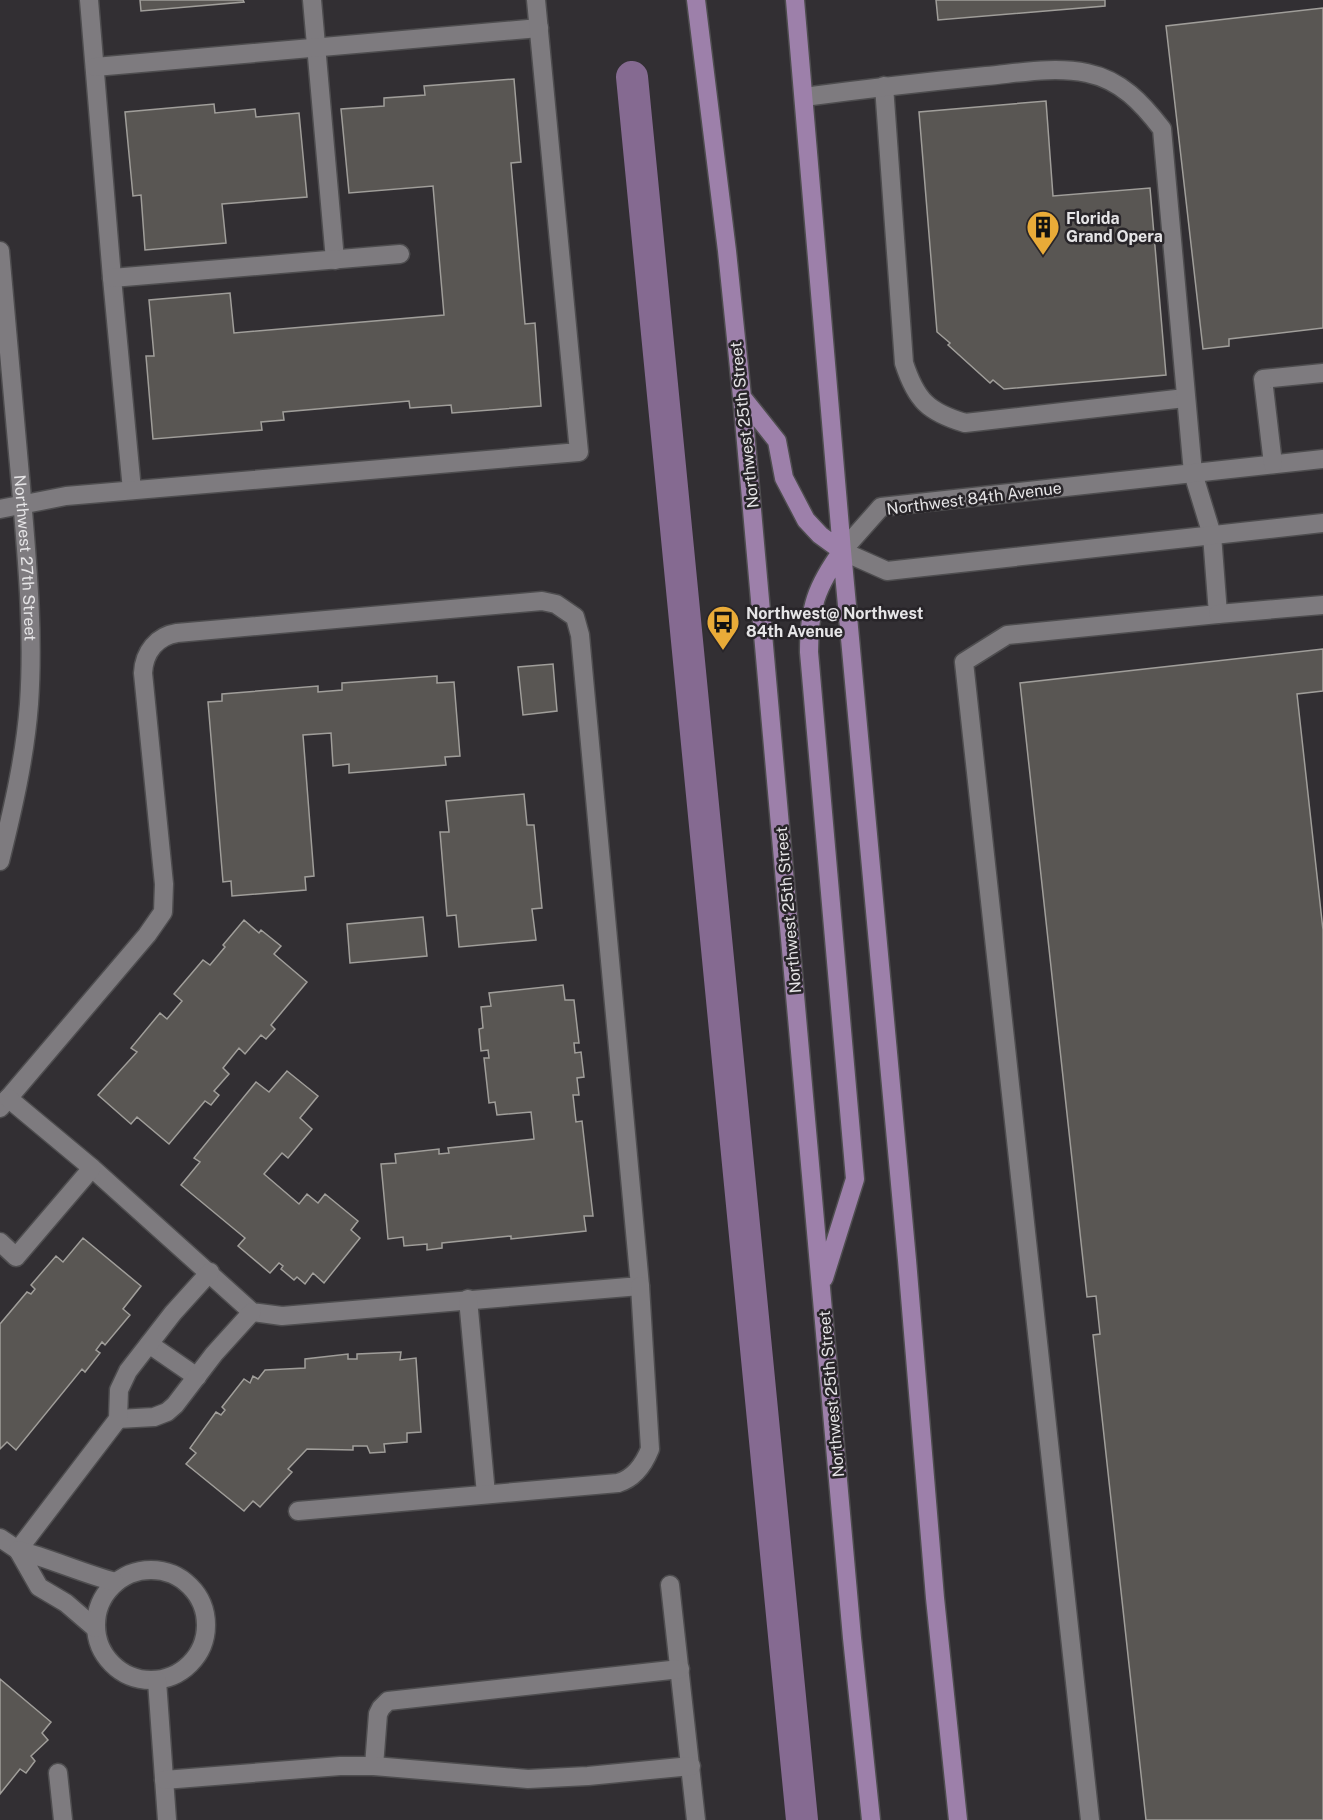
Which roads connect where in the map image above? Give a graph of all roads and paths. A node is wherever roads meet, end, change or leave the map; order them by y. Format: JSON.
{"nodes":[{"id":1,"x":89,"y":0,"type":"edge"},
{"id":2,"x":312,"y":0,"type":"edge"},
{"id":3,"x":536,"y":0,"type":"edge"},
{"id":4,"x":696,"y":0,"type":"edge"},
{"id":5,"x":795,"y":0,"type":"edge"},
{"id":6,"x":539,"y":28,"type":"junction"},
{"id":7,"x":317,"y":48,"type":"junction"},
{"id":8,"x":95,"y":67,"type":"junction"},
{"id":9,"x":884,"y":86,"type":"junction"},
{"id":10,"x":804,"y":97,"type":"junction"},
{"id":11,"x":0,"y":251,"type":"edge"},
{"id":12,"x":400,"y":254,"type":"dead end"},
{"id":13,"x":335,"y":260,"type":"junction"},
{"id":14,"x":112,"y":278,"type":"junction"},
{"id":15,"x":1323,"y":373,"type":"edge"},
{"id":16,"x":742,"y":397,"type":"junction"},
{"id":17,"x":1185,"y":398,"type":"junction"},
{"id":18,"x":1323,"y":459,"type":"edge"},
{"id":19,"x":1273,"y":464,"type":"junction"},
{"id":20,"x":1193,"y":473,"type":"junction"},
{"id":21,"x":132,"y":490,"type":"junction"},
{"id":22,"x":22,"y":505,"type":"junction"},
{"id":23,"x":0,"y":508,"type":"edge"},
{"id":24,"x":1323,"y":523,"type":"edge"},
{"id":25,"x":1212,"y":536,"type":"junction"},
{"id":26,"x":842,"y":551,"type":"junction"},
{"id":27,"x":1323,"y":605,"type":"edge"},
{"id":28,"x":1218,"y":614,"type":"junction"},
{"id":29,"x":0,"y":861,"type":"edge"},
{"id":30,"x":4,"y":1103,"type":"edge"},
{"id":31,"x":92,"y":1168,"type":"junction"},
{"id":32,"x":0,"y":1242,"type":"edge"},
{"id":33,"x":210,"y":1272,"type":"junction"},
{"id":34,"x":640,"y":1286,"type":"junction"},
{"id":35,"x":821,"y":1286,"type":"junction"},
{"id":36,"x":468,"y":1299,"type":"junction"},
{"id":37,"x":252,"y":1312,"type":"junction"},
{"id":38,"x":149,"y":1344,"type":"junction"},
{"id":39,"x":197,"y":1377,"type":"junction"},
{"id":40,"x":118,"y":1419,"type":"junction"},
{"id":41,"x":486,"y":1494,"type":"junction"},
{"id":42,"x":298,"y":1511,"type":"dead end"},
{"id":43,"x":6,"y":1546,"type":"edge"},
{"id":44,"x":115,"y":1582,"type":"junction"},
{"id":45,"x":670,"y":1585,"type":"dead end"},
{"id":46,"x":95,"y":1628,"type":"junction"},
{"id":47,"x":680,"y":1669,"type":"junction"},
{"id":48,"x":157,"y":1680,"type":"junction"},
{"id":49,"x":374,"y":1766,"type":"junction"},
{"id":50,"x":691,"y":1766,"type":"junction"},
{"id":51,"x":58,"y":1773,"type":"dead end"},
{"id":52,"x":164,"y":1780,"type":"junction"},
{"id":53,"x":63,"y":1820,"type":"edge"},
{"id":54,"x":167,"y":1820,"type":"edge"},
{"id":55,"x":696,"y":1820,"type":"edge"},
{"id":56,"x":871,"y":1820,"type":"edge"},
{"id":57,"x":958,"y":1820,"type":"edge"},
{"id":58,"x":1090,"y":1820,"type":"edge"}],
"edges":[{"from":1,"to":8,"type":"street"},
{"from":2,"to":7,"type":"street"},
{"from":3,"to":6,"type":"street"},
{"from":4,"to":16,"type":"main road","name":"Northwest 25th Street"},
{"from":5,"to":10,"type":"main road"},
{"from":6,"to":7,"type":"street"},
{"from":6,"to":21,"type":"street"},
{"from":7,"to":8,"type":"street"},
{"from":7,"to":13,"type":"street"},
{"from":8,"to":14,"type":"street"},
{"from":9,"to":10,"type":"street"},
{"from":9,"to":17,"type":"street"},
{"from":9,"to":17,"type":"street"},
{"from":10,"to":26,"type":"main road"},
{"from":11,"to":22,"type":"street","name":"Northwest 27th Street"},
{"from":12,"to":13,"type":"street"},
{"from":13,"to":14,"type":"street"},
{"from":14,"to":21,"type":"street"},
{"from":15,"to":19,"type":"street"},
{"from":16,"to":26,"type":"main road"},
{"from":16,"to":35,"type":"main road","name":"Northwest 25th Street"},
{"from":17,"to":20,"type":"street"},
{"from":18,"to":19,"type":"street","name":"Northwest 84th Avenue"},
{"from":19,"to":20,"type":"street","name":"Northwest 84th Avenue"},
{"from":20,"to":25,"type":"street"},
{"from":20,"to":26,"type":"street","name":"Northwest 84th Avenue"},
{"from":21,"to":22,"type":"street"},
{"from":22,"to":23,"type":"street"},
{"from":22,"to":29,"type":"street","name":"Northwest 27th Street"},
{"from":24,"to":25,"type":"street"},
{"from":25,"to":26,"type":"street"},
{"from":25,"to":28,"type":"street"},
{"from":26,"to":35,"type":"main road"},
{"from":26,"to":57,"type":"main road"},
{"from":27,"to":28,"type":"street"},
{"from":28,"to":58,"type":"street"},
{"from":30,"to":31,"type":"street"},
{"from":30,"to":34,"type":"street"},
{"from":31,"to":32,"type":"street"},
{"from":31,"to":33,"type":"street"},
{"from":33,"to":37,"type":"street"},
{"from":33,"to":38,"type":"street"},
{"from":34,"to":36,"type":"street"},
{"from":34,"to":41,"type":"street"},
{"from":35,"to":56,"type":"main road","name":"Northwest 25th Street"},
{"from":36,"to":37,"type":"street"},
{"from":36,"to":41,"type":"street"},
{"from":37,"to":39,"type":"street"},
{"from":38,"to":39,"type":"street"},
{"from":38,"to":40,"type":"street"},
{"from":39,"to":40,"type":"street"},
{"from":40,"to":43,"type":"street"},
{"from":41,"to":42,"type":"street"},
{"from":43,"to":44,"type":"street"},
{"from":43,"to":46,"type":"street"},
{"from":44,"to":46,"type":"street"},
{"from":44,"to":48,"type":"street"},
{"from":45,"to":47,"type":"street"},
{"from":46,"to":48,"type":"street"},
{"from":47,"to":49,"type":"street"},
{"from":47,"to":50,"type":"street"},
{"from":48,"to":52,"type":"street"},
{"from":49,"to":50,"type":"street"},
{"from":49,"to":52,"type":"street"},
{"from":50,"to":55,"type":"street"},
{"from":51,"to":53,"type":"street"},
{"from":52,"to":54,"type":"street"}]}
